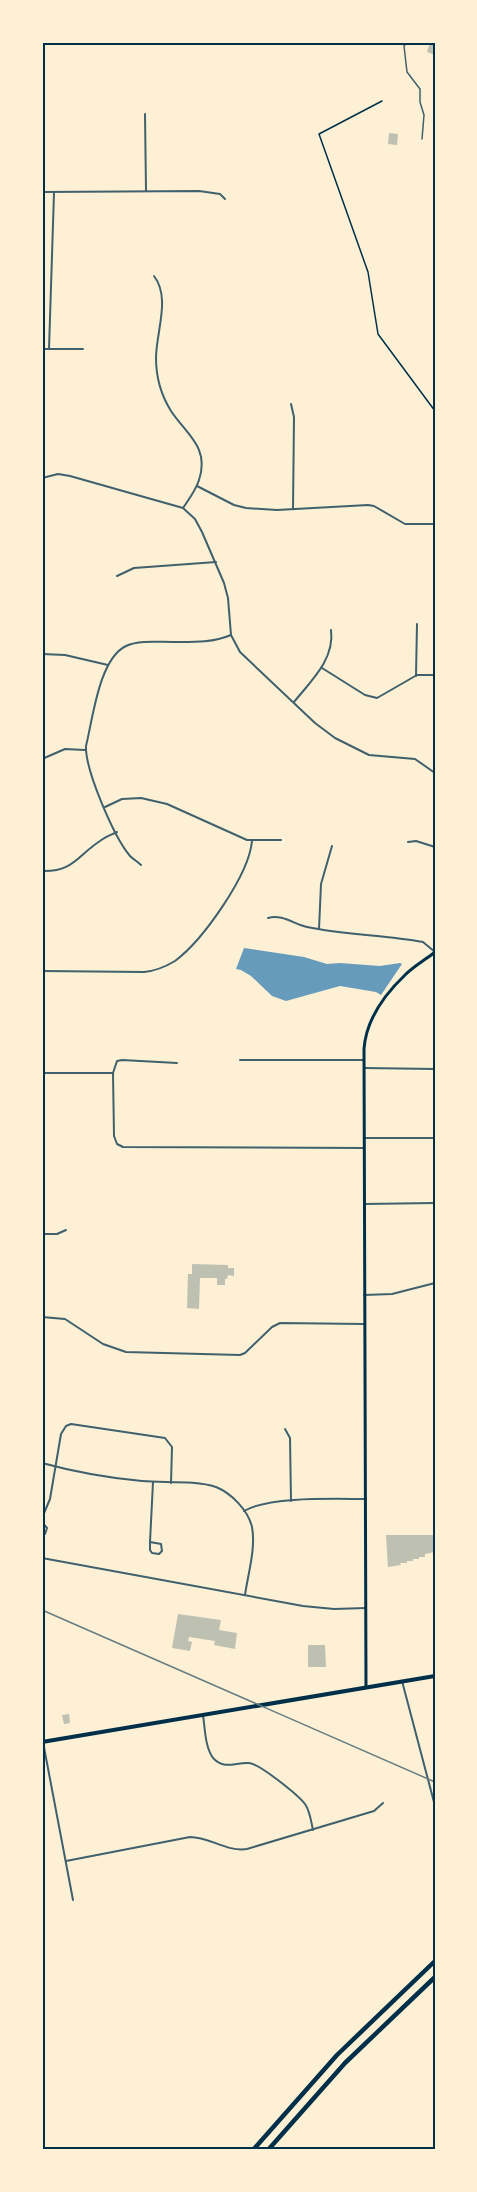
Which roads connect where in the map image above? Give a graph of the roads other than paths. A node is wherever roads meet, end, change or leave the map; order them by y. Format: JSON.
{"nodes":[{"id":1,"x":407,"y":42,"type":"edge"},
{"id":2,"x":145,"y":114,"type":"dead end"},
{"id":3,"x":422,"y":139,"type":"dead end"},
{"id":4,"x":146,"y":191,"type":"junction"},
{"id":5,"x":42,"y":192,"type":"edge"},
{"id":6,"x":54,"y":192,"type":"junction"},
{"id":7,"x":225,"y":199,"type":"dead end"},
{"id":8,"x":154,"y":276,"type":"dead end"},
{"id":9,"x":42,"y":349,"type":"edge"},
{"id":10,"x":49,"y":349,"type":"junction"},
{"id":11,"x":83,"y":350,"type":"dead end"},
{"id":12,"x":291,"y":404,"type":"dead end"},
{"id":13,"x":42,"y":478,"type":"edge"},
{"id":14,"x":197,"y":486,"type":"junction"},
{"id":15,"x":183,"y":508,"type":"junction"},
{"id":16,"x":293,"y":509,"type":"junction"},
{"id":17,"x":435,"y":524,"type":"edge"},
{"id":18,"x":216,"y":562,"type":"junction"},
{"id":19,"x":117,"y":576,"type":"dead end"},
{"id":20,"x":417,"y":624,"type":"dead end"},
{"id":21,"x":331,"y":630,"type":"dead end"},
{"id":22,"x":231,"y":635,"type":"junction"},
{"id":23,"x":42,"y":654,"type":"edge"},
{"id":24,"x":108,"y":665,"type":"junction"},
{"id":25,"x":322,"y":668,"type":"junction"},
{"id":26,"x":435,"y":675,"type":"edge"},
{"id":27,"x":416,"y":676,"type":"junction"},
{"id":28,"x":293,"y":702,"type":"junction"},
{"id":29,"x":86,"y":750,"type":"junction"},
{"id":30,"x":42,"y":759,"type":"edge"},
{"id":31,"x":435,"y":773,"type":"edge"},
{"id":32,"x":105,"y":807,"type":"junction"},
{"id":33,"x":117,"y":832,"type":"junction"},
{"id":34,"x":281,"y":840,"type":"dead end"},
{"id":35,"x":252,"y":841,"type":"junction"},
{"id":36,"x":408,"y":842,"type":"dead end"},
{"id":37,"x":332,"y":846,"type":"dead end"},
{"id":38,"x":435,"y":847,"type":"edge"},
{"id":39,"x":141,"y":865,"type":"dead end"},
{"id":40,"x":42,"y":871,"type":"edge"},
{"id":41,"x":268,"y":918,"type":"dead end"},
{"id":42,"x":319,"y":929,"type":"junction"},
{"id":43,"x":435,"y":952,"type":"edge"},
{"id":44,"x":42,"y":971,"type":"edge"},
{"id":45,"x":240,"y":1060,"type":"dead end"},
{"id":46,"x":364,"y":1060,"type":"junction"},
{"id":47,"x":177,"y":1063,"type":"dead end"},
{"id":48,"x":364,"y":1068,"type":"junction"},
{"id":49,"x":435,"y":1069,"type":"edge"},
{"id":50,"x":42,"y":1073,"type":"edge"},
{"id":51,"x":113,"y":1073,"type":"junction"},
{"id":52,"x":364,"y":1138,"type":"junction"},
{"id":53,"x":435,"y":1138,"type":"edge"},
{"id":54,"x":364,"y":1148,"type":"junction"},
{"id":55,"x":435,"y":1203,"type":"edge"},
{"id":56,"x":364,"y":1204,"type":"junction"},
{"id":57,"x":66,"y":1230,"type":"dead end"},
{"id":58,"x":42,"y":1234,"type":"edge"},
{"id":59,"x":435,"y":1283,"type":"edge"},
{"id":60,"x":364,"y":1294,"type":"junction"},
{"id":61,"x":42,"y":1317,"type":"edge"},
{"id":62,"x":364,"y":1324,"type":"junction"},
{"id":63,"x":285,"y":1429,"type":"dead end"},
{"id":64,"x":42,"y":1463,"type":"edge"},
{"id":65,"x":56,"y":1467,"type":"junction"},
{"id":66,"x":153,"y":1482,"type":"junction"},
{"id":67,"x":171,"y":1483,"type":"junction"},
{"id":68,"x":366,"y":1499,"type":"junction"},
{"id":69,"x":291,"y":1502,"type":"junction"},
{"id":70,"x":244,"y":1511,"type":"junction"},
{"id":71,"x":42,"y":1518,"type":"edge"},
{"id":72,"x":42,"y":1522,"type":"edge"},
{"id":73,"x":42,"y":1536,"type":"edge"},
{"id":74,"x":150,"y":1542,"type":"junction"},
{"id":75,"x":42,"y":1558,"type":"edge"},
{"id":76,"x":245,"y":1595,"type":"junction"},
{"id":77,"x":366,"y":1608,"type":"junction"},
{"id":78,"x":435,"y":1676,"type":"edge"},
{"id":79,"x":402,"y":1681,"type":"junction"},
{"id":80,"x":366,"y":1687,"type":"junction"},
{"id":81,"x":203,"y":1715,"type":"junction"},
{"id":82,"x":42,"y":1742,"type":"edge"},
{"id":83,"x":383,"y":1803,"type":"dead end"},
{"id":84,"x":435,"y":1806,"type":"edge"},
{"id":85,"x":314,"y":1830,"type":"junction"},
{"id":86,"x":66,"y":1860,"type":"junction"},
{"id":87,"x":73,"y":1900,"type":"dead end"},
{"id":88,"x":435,"y":1961,"type":"edge"},
{"id":89,"x":435,"y":1977,"type":"edge"},
{"id":90,"x":253,"y":2150,"type":"edge"},
{"id":91,"x":268,"y":2150,"type":"edge"}],
"edges":[{"from":1,"to":3,"type":"street"},
{"from":2,"to":4,"type":"street"},
{"from":4,"to":6,"type":"street"},
{"from":4,"to":7,"type":"street"},
{"from":5,"to":6,"type":"street"},
{"from":6,"to":10,"type":"street"},
{"from":8,"to":14,"type":"street"},
{"from":9,"to":10,"type":"street"},
{"from":10,"to":11,"type":"street"},
{"from":12,"to":16,"type":"street"},
{"from":13,"to":15,"type":"street"},
{"from":14,"to":15,"type":"street"},
{"from":14,"to":16,"type":"street"},
{"from":15,"to":18,"type":"street"},
{"from":16,"to":17,"type":"street"},
{"from":18,"to":19,"type":"street"},
{"from":18,"to":22,"type":"street"},
{"from":20,"to":27,"type":"street"},
{"from":21,"to":25,"type":"street"},
{"from":22,"to":24,"type":"street"},
{"from":22,"to":28,"type":"street"},
{"from":23,"to":24,"type":"street"},
{"from":24,"to":29,"type":"street"},
{"from":25,"to":27,"type":"street"},
{"from":25,"to":28,"type":"street"},
{"from":26,"to":27,"type":"street"},
{"from":28,"to":31,"type":"street"},
{"from":29,"to":30,"type":"street"},
{"from":29,"to":32,"type":"street"},
{"from":32,"to":33,"type":"street"},
{"from":32,"to":35,"type":"street"},
{"from":33,"to":39,"type":"street"},
{"from":33,"to":40,"type":"street"},
{"from":34,"to":35,"type":"street"},
{"from":35,"to":44,"type":"street"},
{"from":36,"to":38,"type":"street"},
{"from":37,"to":42,"type":"street"},
{"from":41,"to":42,"type":"street"},
{"from":42,"to":43,"type":"street"},
{"from":43,"to":46,"type":"main road"},
{"from":45,"to":46,"type":"street"},
{"from":46,"to":48,"type":"main road"},
{"from":47,"to":51,"type":"street"},
{"from":48,"to":49,"type":"street"},
{"from":48,"to":52,"type":"main road"},
{"from":50,"to":51,"type":"street"},
{"from":51,"to":54,"type":"street"},
{"from":52,"to":53,"type":"street"},
{"from":52,"to":54,"type":"main road"},
{"from":54,"to":56,"type":"main road"},
{"from":55,"to":56,"type":"street"},
{"from":56,"to":60,"type":"main road"},
{"from":57,"to":58,"type":"street"},
{"from":59,"to":60,"type":"street"},
{"from":60,"to":62,"type":"main road"},
{"from":61,"to":62,"type":"street"},
{"from":62,"to":68,"type":"main road"},
{"from":63,"to":69,"type":"street"},
{"from":64,"to":65,"type":"street"},
{"from":65,"to":66,"type":"street"},
{"from":65,"to":67,"type":"street"},
{"from":65,"to":71,"type":"street"},
{"from":66,"to":67,"type":"street"},
{"from":66,"to":74,"type":"street"},
{"from":67,"to":70,"type":"street"},
{"from":68,"to":69,"type":"street"},
{"from":68,"to":77,"type":"main road"},
{"from":69,"to":70,"type":"street"},
{"from":70,"to":76,"type":"street"},
{"from":72,"to":73,"type":"street"},
{"from":74,"to":74,"type":"street"},
{"from":75,"to":76,"type":"street"},
{"from":76,"to":77,"type":"street"},
{"from":77,"to":80,"type":"main road"},
{"from":78,"to":79,"type":"main road"},
{"from":79,"to":80,"type":"main road"},
{"from":79,"to":84,"type":"street"},
{"from":80,"to":81,"type":"main road"},
{"from":81,"to":82,"type":"main road"},
{"from":81,"to":85,"type":"street"},
{"from":82,"to":86,"type":"street"},
{"from":83,"to":85,"type":"street"},
{"from":85,"to":86,"type":"street"},
{"from":86,"to":87,"type":"street"},
{"from":88,"to":90,"type":"highway"},
{"from":89,"to":91,"type":"highway"}]}
